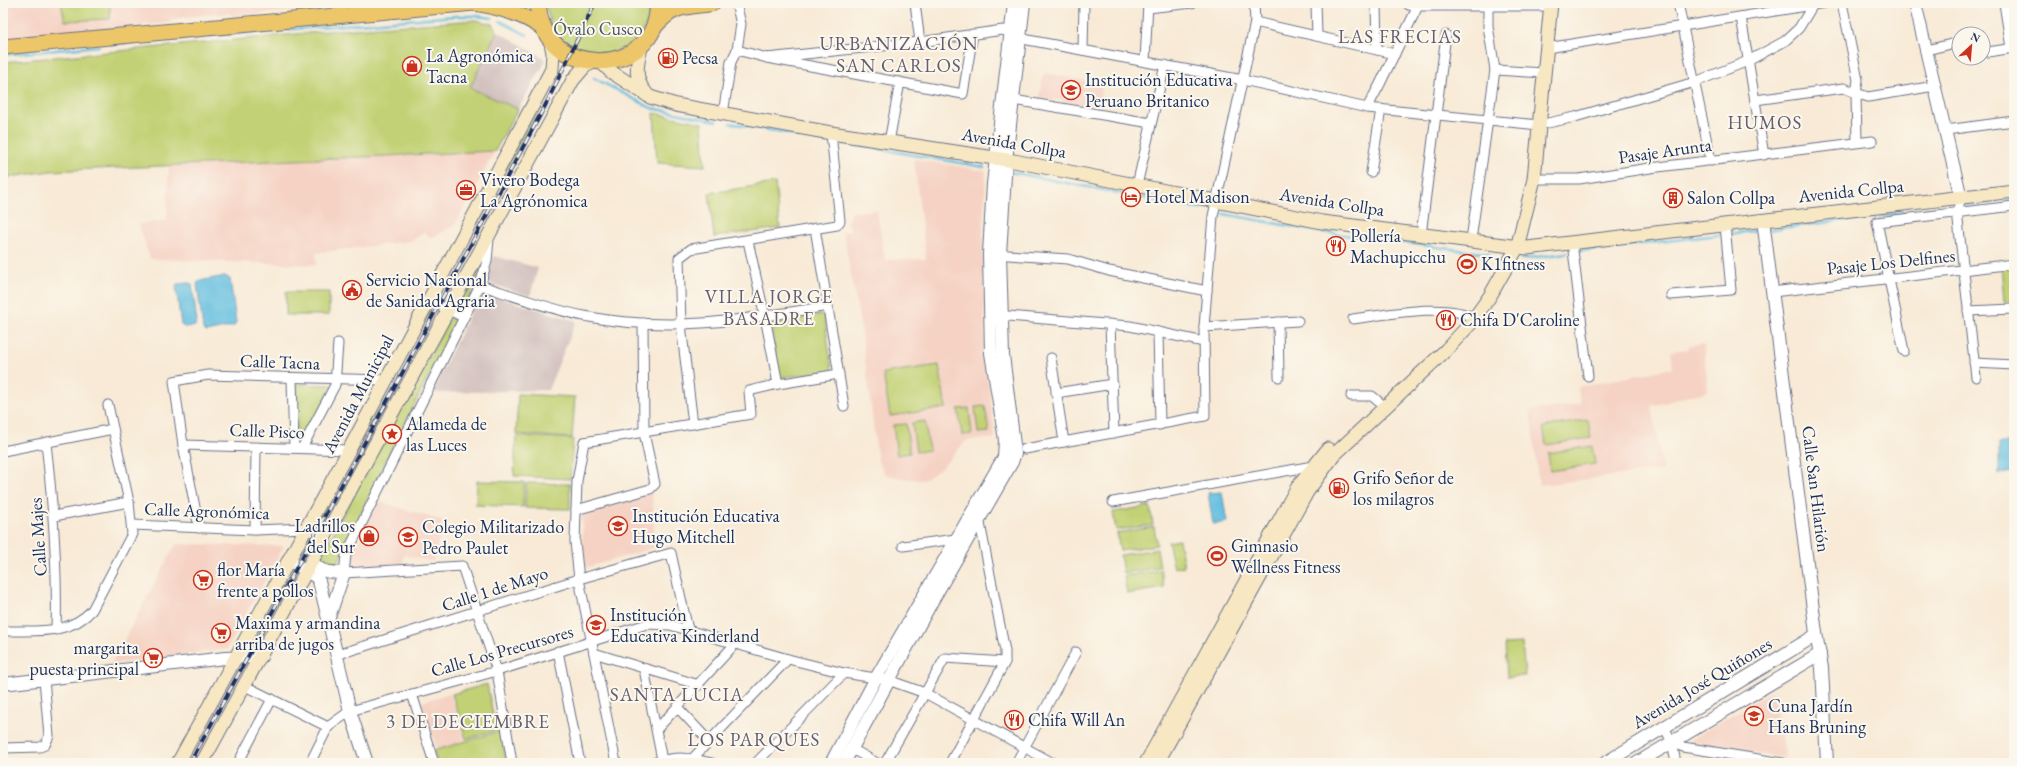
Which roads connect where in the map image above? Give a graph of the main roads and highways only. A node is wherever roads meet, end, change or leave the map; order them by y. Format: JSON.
{"nodes":[{"id":1,"x":474,"y":3,"type":"edge"},
{"id":2,"x":538,"y":3,"type":"edge"},
{"id":3,"x":658,"y":3,"type":"edge"},
{"id":4,"x":712,"y":3,"type":"edge"},
{"id":5,"x":1551,"y":4,"type":"edge"},
{"id":6,"x":652,"y":29,"type":"junction"},
{"id":7,"x":547,"y":34,"type":"junction"},
{"id":8,"x":642,"y":43,"type":"junction"},
{"id":9,"x":3,"y":47,"type":"edge"},
{"id":10,"x":598,"y":62,"type":"junction"},
{"id":11,"x":650,"y":97,"type":"junction"},
{"id":12,"x":2008,"y":192,"type":"edge"},
{"id":13,"x":1514,"y":247,"type":"junction"},
{"id":14,"x":1224,"y":631,"type":"junction"},
{"id":15,"x":178,"y":763,"type":"edge"},
{"id":16,"x":202,"y":763,"type":"edge"},
{"id":17,"x":1146,"y":763,"type":"edge"},
{"id":18,"x":1157,"y":763,"type":"edge"}],
"edges":[{"from":1,"to":7,"type":"main road"},
{"from":1,"to":9,"type":"main road"},
{"from":2,"to":7,"type":"highway"},
{"from":3,"to":6,"type":"highway"},
{"from":4,"to":6,"type":"highway"},
{"from":5,"to":13,"type":"main road"},
{"from":6,"to":8,"type":"highway"},
{"from":7,"to":10,"type":"highway"},
{"from":7,"to":15,"type":"main road","name":"Avenida Municipal"},
{"from":8,"to":10,"type":"highway"},
{"from":8,"to":11,"type":"main road"},
{"from":10,"to":11,"type":"main road","name":"Avenida Collpa"},
{"from":10,"to":16,"type":"main road"},
{"from":11,"to":13,"type":"main road","name":"Avenida Collpa"},
{"from":12,"to":13,"type":"main road","name":"Avenida Collpa"},
{"from":13,"to":14,"type":"main road"},
{"from":14,"to":17,"type":"main road"},
{"from":14,"to":18,"type":"main road"}]}
